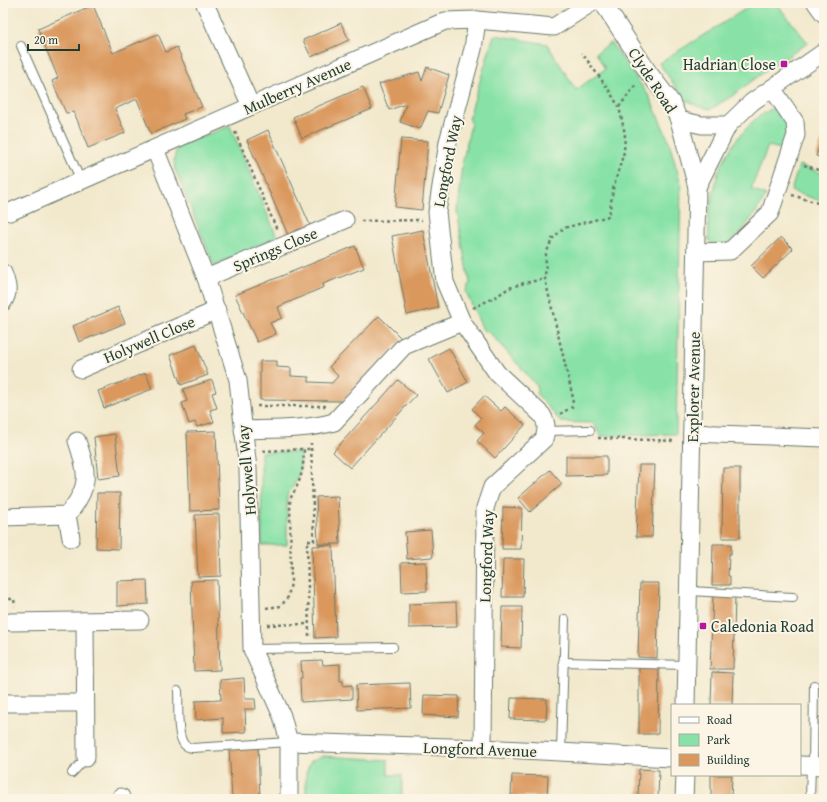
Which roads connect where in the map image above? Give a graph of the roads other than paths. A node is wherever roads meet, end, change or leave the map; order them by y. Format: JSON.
{"nodes":[{"id":1,"x":207,"y":3,"type":"edge"},
{"id":2,"x":591,"y":3,"type":"edge"},
{"id":3,"x":603,"y":3,"type":"edge"},
{"id":4,"x":816,"y":3,"type":"edge"},
{"id":5,"x":824,"y":14,"type":"edge"},
{"id":6,"x":477,"y":20,"type":"junction"},
{"id":7,"x":21,"y":46,"type":"dead end"},
{"id":8,"x":824,"y":52,"type":"edge"},
{"id":9,"x":772,"y":88,"type":"junction"},
{"id":10,"x":250,"y":106,"type":"junction"},
{"id":11,"x":679,"y":120,"type":"junction"},
{"id":12,"x":728,"y":125,"type":"junction"},
{"id":13,"x":155,"y":149,"type":"junction"},
{"id":14,"x":81,"y":181,"type":"junction"},
{"id":15,"x":697,"y":187,"type":"junction"},
{"id":16,"x":10,"y":212,"type":"dead end"},
{"id":17,"x":345,"y":220,"type":"road end"},
{"id":18,"x":696,"y":252,"type":"junction"},
{"id":19,"x":3,"y":273,"type":"edge"},
{"id":20,"x":206,"y":278,"type":"junction"},
{"id":21,"x":3,"y":302,"type":"edge"},
{"id":22,"x":217,"y":310,"type":"junction"},
{"id":23,"x":460,"y":319,"type":"junction"},
{"id":24,"x":81,"y":369,"type":"dead end"},
{"id":25,"x":546,"y":427,"type":"junction"},
{"id":26,"x":243,"y":430,"type":"junction"},
{"id":27,"x":590,"y":430,"type":"dead end"},
{"id":28,"x":692,"y":437,"type":"junction"},
{"id":29,"x":824,"y":438,"type":"edge"},
{"id":30,"x":77,"y":441,"type":"dead end"},
{"id":31,"x":67,"y":515,"type":"junction"},
{"id":32,"x":3,"y":517,"type":"edge"},
{"id":33,"x":71,"y":538,"type":"dead end"},
{"id":34,"x":690,"y":590,"type":"junction"},
{"id":35,"x":793,"y":597,"type":"dead end"},
{"id":36,"x":564,"y":619,"type":"dead end"},
{"id":37,"x":85,"y":620,"type":"junction"},
{"id":38,"x":140,"y":620,"type":"dead end"},
{"id":39,"x":10,"y":622,"type":"dead end"},
{"id":40,"x":393,"y":647,"type":"dead end"},
{"id":41,"x":252,"y":649,"type":"junction"},
{"id":42,"x":563,"y":662,"type":"junction"},
{"id":43,"x":688,"y":665,"type":"junction"},
{"id":44,"x":814,"y":685,"type":"dead end"},
{"id":45,"x":178,"y":691,"type":"dead end"},
{"id":46,"x":3,"y":703,"type":"edge"},
{"id":47,"x":85,"y":703,"type":"junction"},
{"id":48,"x":686,"y":704,"type":"edge"},
{"id":49,"x":289,"y":742,"type":"junction"},
{"id":50,"x":483,"y":748,"type":"junction"},
{"id":51,"x":561,"y":751,"type":"junction"},
{"id":52,"x":86,"y":758,"type":"joint"},
{"id":53,"x":671,"y":758,"type":"edge"},
{"id":54,"x":812,"y":766,"type":"edge"},
{"id":55,"x":72,"y":773,"type":"dead end"},
{"id":56,"x":685,"y":776,"type":"edge"},
{"id":57,"x":289,"y":799,"type":"edge"},
{"id":58,"x":684,"y":799,"type":"edge"},
{"id":59,"x":810,"y":799,"type":"edge"}],
"edges":[{"from":1,"to":10,"type":"street"},
{"from":2,"to":6,"type":"street","name":"Mulberry Avenue"},
{"from":3,"to":11,"type":"street","name":"Clyde Road"},
{"from":4,"to":5,"type":"street"},
{"from":6,"to":10,"type":"street","name":"Mulberry Avenue"},
{"from":6,"to":23,"type":"street","name":"Longford Way"},
{"from":7,"to":14,"type":"lane"},
{"from":8,"to":9,"type":"street"},
{"from":9,"to":12,"type":"street"},
{"from":9,"to":18,"type":"street"},
{"from":10,"to":13,"type":"street","name":"Mulberry Avenue"},
{"from":11,"to":12,"type":"street"},
{"from":11,"to":15,"type":"street","name":"Clyde Road"},
{"from":12,"to":15,"type":"street"},
{"from":13,"to":14,"type":"street","name":"Mulberry Avenue"},
{"from":13,"to":20,"type":"street","name":"Holywell Way"},
{"from":14,"to":16,"type":"street","name":"Mulberry Avenue"},
{"from":15,"to":18,"type":"street","name":"Explorer Avenue"},
{"from":17,"to":20,"type":"street","name":"Springs Close"},
{"from":18,"to":28,"type":"street","name":"Explorer Avenue"},
{"from":19,"to":21,"type":"street"},
{"from":20,"to":22,"type":"street","name":"Holywell Way"},
{"from":22,"to":24,"type":"street","name":"Holywell Close"},
{"from":22,"to":26,"type":"street","name":"Holywell Way"},
{"from":23,"to":25,"type":"street","name":"Longford Way"},
{"from":23,"to":26,"type":"street"},
{"from":25,"to":27,"type":"lane"},
{"from":25,"to":50,"type":"street","name":"Longford Way"},
{"from":26,"to":41,"type":"street","name":"Holywell Way"},
{"from":28,"to":29,"type":"street"},
{"from":28,"to":34,"type":"street","name":"Explorer Avenue"},
{"from":30,"to":31,"type":"street"},
{"from":31,"to":32,"type":"street"},
{"from":31,"to":33,"type":"street"},
{"from":34,"to":35,"type":"lane"},
{"from":34,"to":43,"type":"street","name":"Explorer Avenue"},
{"from":36,"to":42,"type":"lane"},
{"from":37,"to":38,"type":"street"},
{"from":37,"to":39,"type":"street"},
{"from":37,"to":47,"type":"street"},
{"from":40,"to":41,"type":"lane"},
{"from":41,"to":49,"type":"street","name":"Holywell Way"},
{"from":42,"to":43,"type":"lane"},
{"from":42,"to":51,"type":"lane"},
{"from":43,"to":48,"type":"street","name":"Explorer Avenue"},
{"from":44,"to":54,"type":"lane"},
{"from":45,"to":49,"type":"lane"},
{"from":46,"to":47,"type":"street"},
{"from":47,"to":52,"type":"street"},
{"from":49,"to":50,"type":"street","name":"Longford Avenue"},
{"from":49,"to":57,"type":"street","name":"Holywell Way"},
{"from":50,"to":51,"type":"street","name":"Longford Avenue"},
{"from":51,"to":53,"type":"street","name":"Longford Avenue"},
{"from":52,"to":55,"type":"lane"},
{"from":54,"to":59,"type":"lane"},
{"from":56,"to":58,"type":"street"}]}
